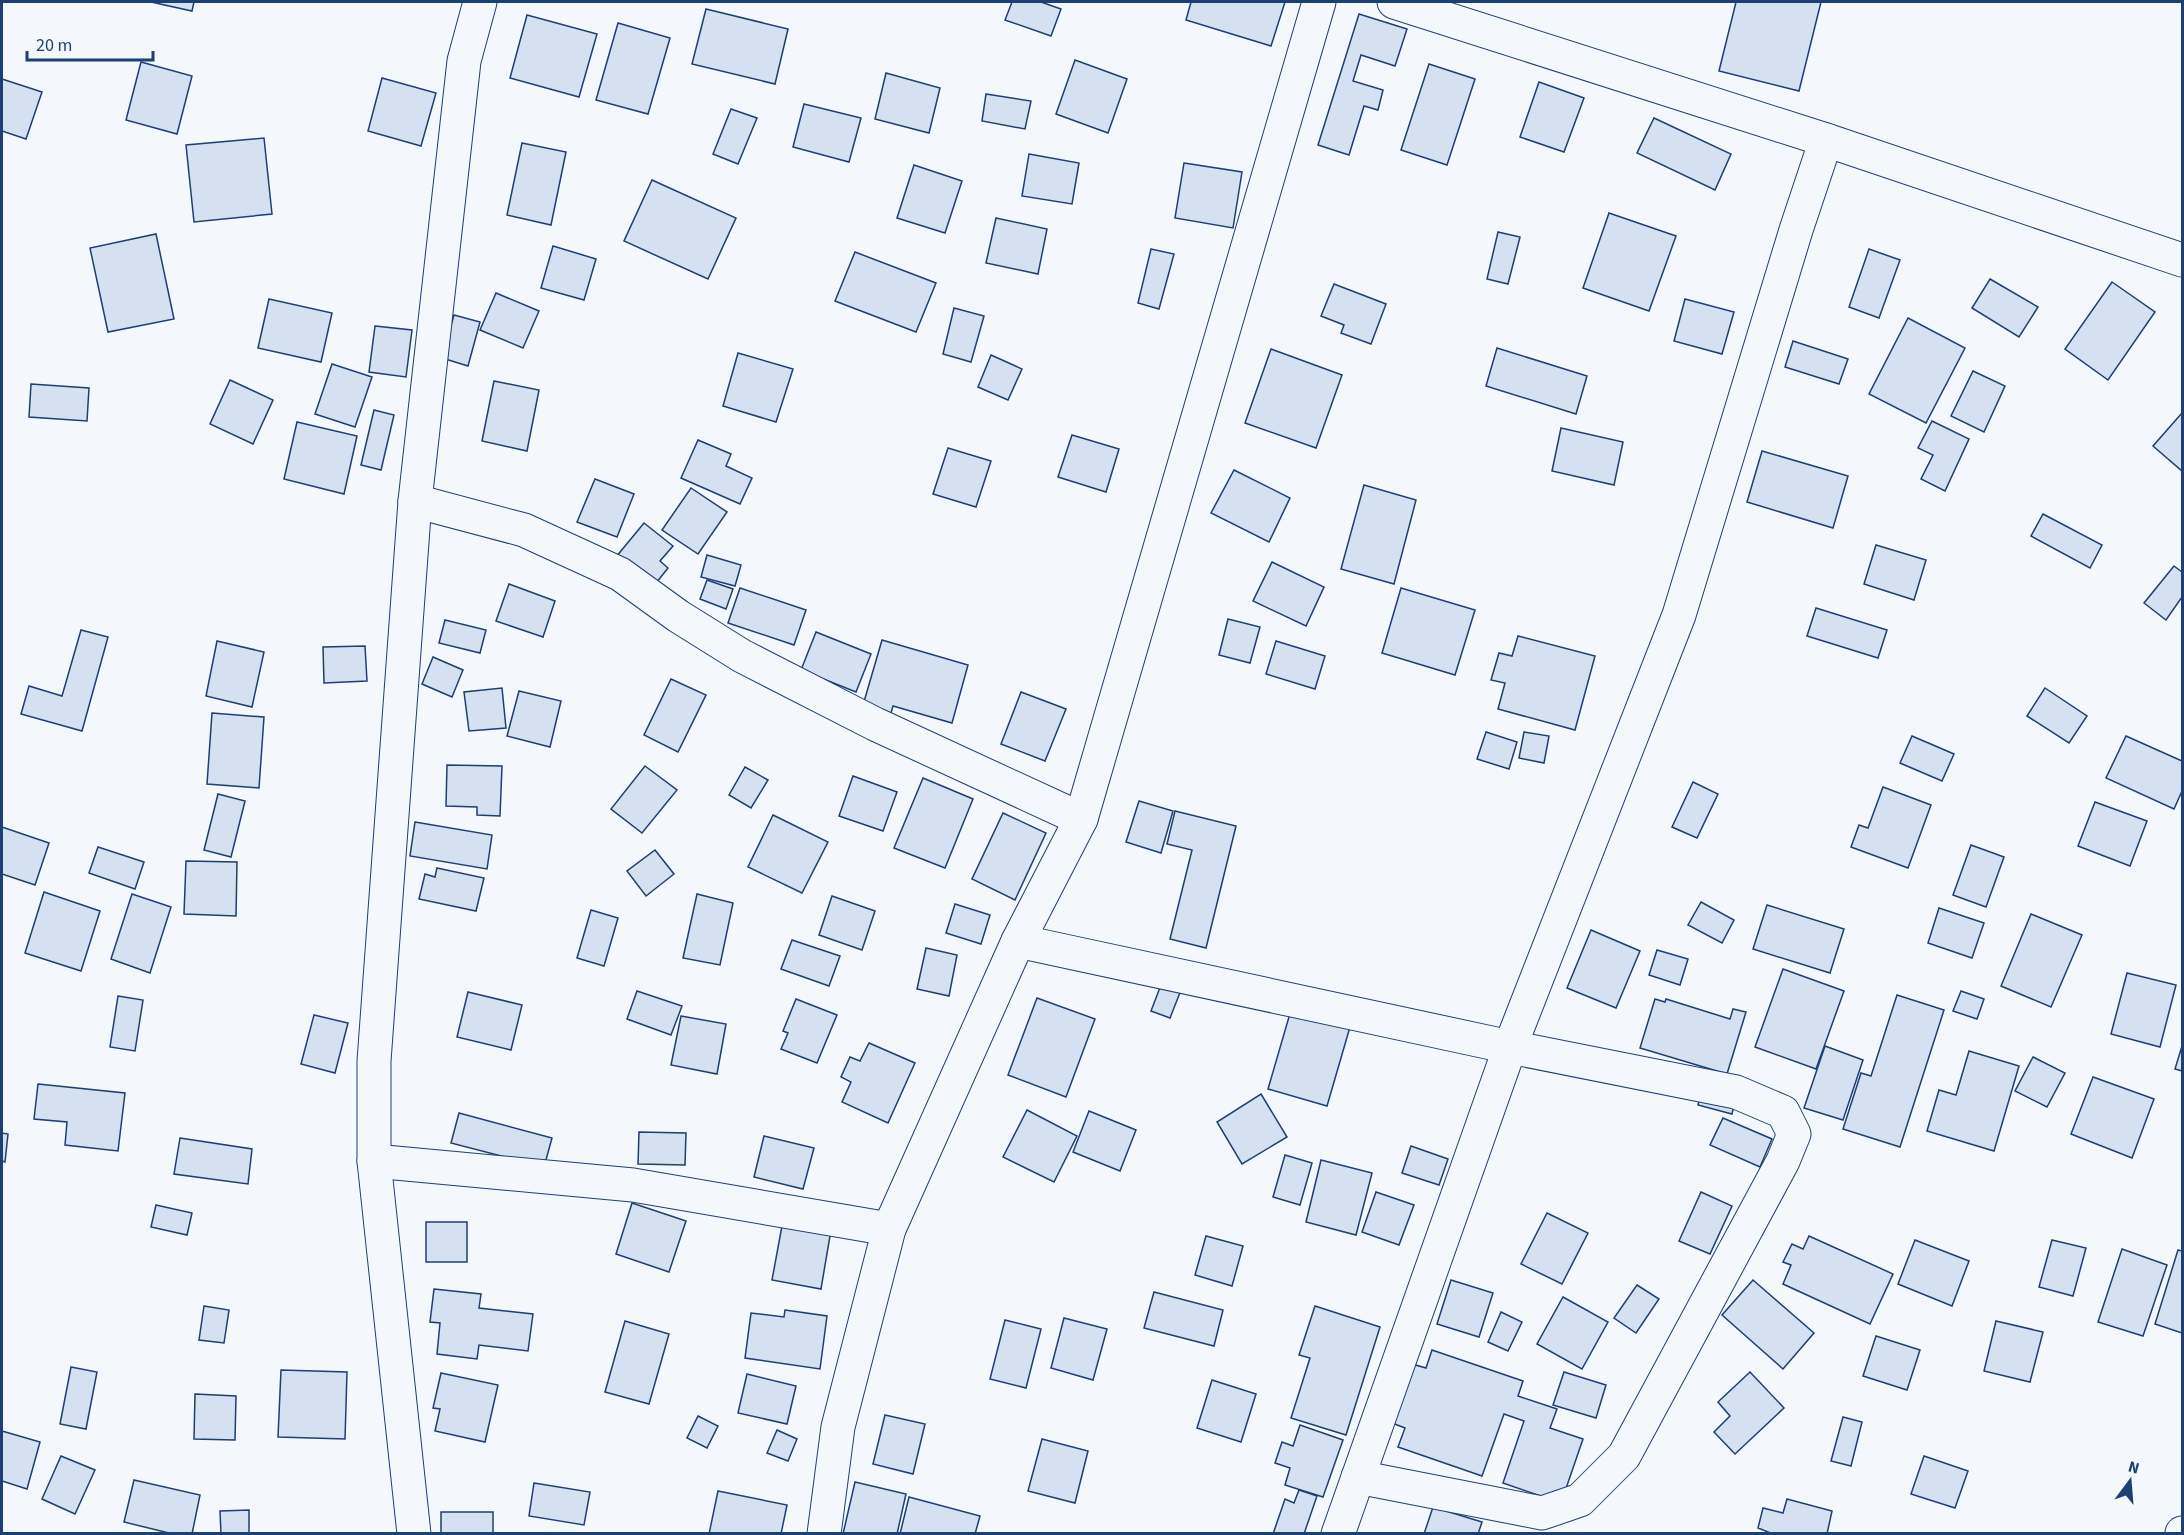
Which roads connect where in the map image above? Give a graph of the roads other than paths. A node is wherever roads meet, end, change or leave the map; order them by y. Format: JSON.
{"nodes":[{"id":1,"x":480,"y":2,"type":"edge"},
{"id":2,"x":1318,"y":2,"type":"edge"},
{"id":3,"x":1394,"y":2,"type":"edge"},
{"id":4,"x":1826,"y":140,"type":"junction"},
{"id":5,"x":2182,"y":260,"type":"edge"},
{"id":6,"x":415,"y":501,"type":"junction"},
{"id":7,"x":1081,"y":819,"type":"junction"},
{"id":8,"x":1018,"y":941,"type":"junction"},
{"id":9,"x":1510,"y":1047,"type":"junction"},
{"id":10,"x":374,"y":1161,"type":"junction"},
{"id":11,"x":889,"y":1229,"type":"junction"},
{"id":12,"x":1358,"y":1477,"type":"junction"},
{"id":13,"x":414,"y":1533,"type":"edge"},
{"id":14,"x":824,"y":1533,"type":"edge"},
{"id":15,"x":1338,"y":1533,"type":"edge"}],
"edges":[{"from":1,"to":6,"type":"street"},
{"from":2,"to":7,"type":"street"},
{"from":3,"to":4,"type":"street"},
{"from":4,"to":5,"type":"street"},
{"from":4,"to":9,"type":"street"},
{"from":6,"to":7,"type":"street"},
{"from":6,"to":10,"type":"street"},
{"from":7,"to":8,"type":"street"},
{"from":8,"to":9,"type":"street"},
{"from":8,"to":11,"type":"street"},
{"from":9,"to":12,"type":"street"},
{"from":9,"to":12,"type":"street"},
{"from":10,"to":11,"type":"street"},
{"from":10,"to":13,"type":"street"},
{"from":11,"to":14,"type":"street"},
{"from":12,"to":15,"type":"street"}]}
